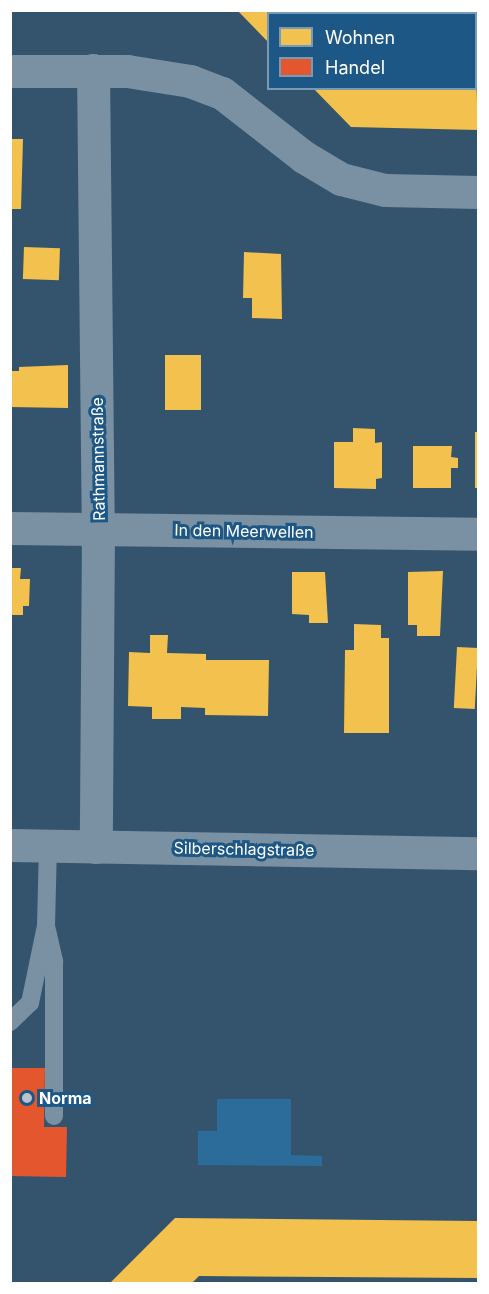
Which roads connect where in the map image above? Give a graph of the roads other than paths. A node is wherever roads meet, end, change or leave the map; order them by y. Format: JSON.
{"nodes":[{"id":1,"x":93,"y":70,"type":"junction"},
{"id":2,"x":10,"y":71,"type":"edge"},
{"id":3,"x":478,"y":192,"type":"edge"},
{"id":4,"x":10,"y":528,"type":"edge"},
{"id":5,"x":98,"y":530,"type":"junction"},
{"id":6,"x":478,"y":534,"type":"edge"},
{"id":7,"x":10,"y":845,"type":"edge"},
{"id":8,"x":48,"y":846,"type":"junction"},
{"id":9,"x":96,"y":847,"type":"junction"},
{"id":10,"x":478,"y":852,"type":"edge"},
{"id":11,"x":46,"y":926,"type":"junction"},
{"id":12,"x":10,"y":1022,"type":"edge"},
{"id":13,"x":54,"y":1116,"type":"dead end"}],
"edges":[{"from":1,"to":2,"type":"street"},
{"from":1,"to":3,"type":"street"},
{"from":1,"to":5,"type":"street","name":"Rathmannstraße"},
{"from":4,"to":5,"type":"street","name":"In den Meerwellen"},
{"from":5,"to":6,"type":"street","name":"In den Meerwellen"},
{"from":5,"to":9,"type":"street","name":"Rathmannstraße"},
{"from":7,"to":8,"type":"street","name":"Silberschlagstraße"},
{"from":8,"to":9,"type":"street","name":"Silberschlagstraße"},
{"from":8,"to":11,"type":"lane"},
{"from":9,"to":10,"type":"street","name":"Silberschlagstraße"},
{"from":11,"to":12,"type":"lane"},
{"from":11,"to":13,"type":"lane"}]}
